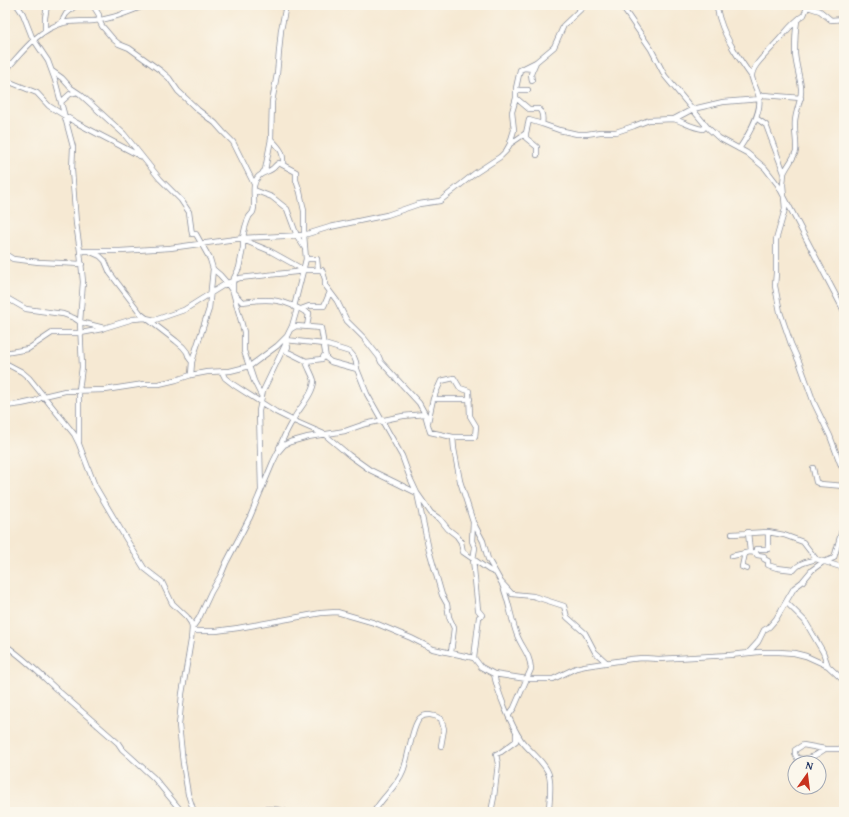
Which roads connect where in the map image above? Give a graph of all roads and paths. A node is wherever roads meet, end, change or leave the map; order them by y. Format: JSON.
{"nodes":[{"id":1,"x":17,"y":5,"type":"edge"},
{"id":2,"x":47,"y":5,"type":"edge"},
{"id":3,"x":76,"y":5,"type":"edge"},
{"id":4,"x":89,"y":5,"type":"edge"},
{"id":5,"x":146,"y":5,"type":"edge"},
{"id":6,"x":286,"y":5,"type":"edge"},
{"id":7,"x":585,"y":5,"type":"edge"},
{"id":8,"x":716,"y":5,"type":"edge"},
{"id":9,"x":623,"y":6,"type":"edge"},
{"id":10,"x":808,"y":6,"type":"edge"},
{"id":11,"x":844,"y":19,"type":"edge"},
{"id":12,"x":99,"y":20,"type":"junction"},
{"id":13,"x":797,"y":21,"type":"junction"},
{"id":14,"x":61,"y":23,"type":"junction"},
{"id":15,"x":45,"y":31,"type":"junction"},
{"id":16,"x":33,"y":40,"type":"junction"},
{"id":17,"x":536,"y":62,"type":"junction"},
{"id":18,"x":528,"y":68,"type":"junction"},
{"id":19,"x":52,"y":71,"type":"junction"},
{"id":20,"x":5,"y":72,"type":"edge"},
{"id":21,"x":752,"y":77,"type":"junction"},
{"id":22,"x":5,"y":80,"type":"edge"},
{"id":23,"x":532,"y":81,"type":"dead end"},
{"id":24,"x":517,"y":90,"type":"junction"},
{"id":25,"x":528,"y":90,"type":"dead end"},
{"id":26,"x":76,"y":92,"type":"junction"},
{"id":27,"x":516,"y":98,"type":"junction"},
{"id":28,"x":801,"y":98,"type":"junction"},
{"id":29,"x":760,"y":99,"type":"junction"},
{"id":30,"x":61,"y":102,"type":"junction"},
{"id":31,"x":693,"y":109,"type":"junction"},
{"id":32,"x":64,"y":116,"type":"junction"},
{"id":33,"x":756,"y":118,"type":"junction"},
{"id":34,"x":674,"y":119,"type":"junction"},
{"id":35,"x":542,"y":124,"type":"junction"},
{"id":36,"x":706,"y":126,"type":"junction"},
{"id":37,"x":514,"y":130,"type":"junction"},
{"id":38,"x":524,"y":136,"type":"junction"},
{"id":39,"x":271,"y":139,"type":"junction"},
{"id":40,"x":510,"y":144,"type":"junction"},
{"id":41,"x":739,"y":149,"type":"junction"},
{"id":42,"x":537,"y":155,"type":"dead end"},
{"id":43,"x":141,"y":157,"type":"junction"},
{"id":44,"x":282,"y":164,"type":"junction"},
{"id":45,"x":784,"y":173,"type":"junction"},
{"id":46,"x":260,"y":175,"type":"junction"},
{"id":47,"x":254,"y":184,"type":"junction"},
{"id":48,"x":254,"y":190,"type":"junction"},
{"id":49,"x":785,"y":199,"type":"junction"},
{"id":50,"x":304,"y":235,"type":"junction"},
{"id":51,"x":297,"y":236,"type":"junction"},
{"id":52,"x":241,"y":239,"type":"junction"},
{"id":53,"x":201,"y":244,"type":"junction"},
{"id":54,"x":305,"y":249,"type":"junction"},
{"id":55,"x":80,"y":251,"type":"junction"},
{"id":56,"x":87,"y":251,"type":"junction"},
{"id":57,"x":5,"y":254,"type":"edge"},
{"id":58,"x":306,"y":259,"type":"junction"},
{"id":59,"x":82,"y":264,"type":"junction"},
{"id":60,"x":213,"y":269,"type":"junction"},
{"id":61,"x":318,"y":269,"type":"junction"},
{"id":62,"x":304,"y":270,"type":"junction"},
{"id":63,"x":233,"y":280,"type":"junction"},
{"id":64,"x":227,"y":283,"type":"junction"},
{"id":65,"x":232,"y":292,"type":"junction"},
{"id":66,"x":330,"y":292,"type":"junction"},
{"id":67,"x":210,"y":293,"type":"junction"},
{"id":68,"x":5,"y":297,"type":"edge"},
{"id":69,"x":308,"y":307,"type":"junction"},
{"id":70,"x":297,"y":308,"type":"junction"},
{"id":71,"x":844,"y":311,"type":"edge"},
{"id":72,"x":309,"y":314,"type":"junction"},
{"id":73,"x":146,"y":318,"type":"junction"},
{"id":74,"x":80,"y":322,"type":"junction"},
{"id":75,"x":307,"y":327,"type":"junction"},
{"id":76,"x":104,"y":328,"type":"junction"},
{"id":77,"x":81,"y":333,"type":"junction"},
{"id":78,"x":286,"y":339,"type":"junction"},
{"id":79,"x":324,"y":344,"type":"junction"},
{"id":80,"x":5,"y":353,"type":"edge"},
{"id":81,"x":325,"y":354,"type":"junction"},
{"id":82,"x":306,"y":361,"type":"junction"},
{"id":83,"x":192,"y":362,"type":"junction"},
{"id":84,"x":5,"y":363,"type":"edge"},
{"id":85,"x":250,"y":366,"type":"junction"},
{"id":86,"x":357,"y":369,"type":"junction"},
{"id":87,"x":222,"y":372,"type":"junction"},
{"id":88,"x":191,"y":374,"type":"junction"},
{"id":89,"x":79,"y":390,"type":"junction"},
{"id":90,"x":44,"y":396,"type":"junction"},
{"id":91,"x":261,"y":398,"type":"junction"},
{"id":92,"x":434,"y":399,"type":"junction"},
{"id":93,"x":470,"y":399,"type":"junction"},
{"id":94,"x":5,"y":406,"type":"edge"},
{"id":95,"x":425,"y":414,"type":"junction"},
{"id":96,"x":292,"y":420,"type":"junction"},
{"id":97,"x":383,"y":421,"type":"junction"},
{"id":98,"x":428,"y":422,"type":"junction"},
{"id":99,"x":324,"y":434,"type":"junction"},
{"id":100,"x":453,"y":437,"type":"junction"},
{"id":101,"x":79,"y":444,"type":"junction"},
{"id":102,"x":278,"y":452,"type":"junction"},
{"id":103,"x":813,"y":468,"type":"dead end"},
{"id":104,"x":844,"y":470,"type":"edge"},
{"id":105,"x":844,"y":486,"type":"edge"},
{"id":106,"x":261,"y":490,"type":"junction"},
{"id":107,"x":417,"y":493,"type":"junction"},
{"id":108,"x":473,"y":522,"type":"junction"},
{"id":109,"x":844,"y":523,"type":"edge"},
{"id":110,"x":748,"y":532,"type":"junction"},
{"id":111,"x":768,"y":532,"type":"junction"},
{"id":112,"x":732,"y":534,"type":"dead end"},
{"id":113,"x":842,"y":535,"type":"edge"},
{"id":114,"x":750,"y":552,"type":"junction"},
{"id":115,"x":756,"y":553,"type":"junction"},
{"id":116,"x":745,"y":554,"type":"junction"},
{"id":117,"x":732,"y":556,"type":"dead end"},
{"id":118,"x":474,"y":559,"type":"junction"},
{"id":119,"x":816,"y":559,"type":"junction"},
{"id":120,"x":823,"y":562,"type":"junction"},
{"id":121,"x":746,"y":568,"type":"dead end"},
{"id":122,"x":844,"y":568,"type":"edge"},
{"id":123,"x":496,"y":573,"type":"junction"},
{"id":124,"x":501,"y":582,"type":"junction"},
{"id":125,"x":786,"y":602,"type":"junction"},
{"id":126,"x":192,"y":629,"type":"junction"},
{"id":127,"x":5,"y":645,"type":"edge"},
{"id":128,"x":451,"y":653,"type":"junction"},
{"id":129,"x":748,"y":653,"type":"junction"},
{"id":130,"x":474,"y":658,"type":"junction"},
{"id":131,"x":606,"y":662,"type":"junction"},
{"id":132,"x":828,"y":666,"type":"junction"},
{"id":133,"x":494,"y":674,"type":"junction"},
{"id":134,"x":527,"y":679,"type":"junction"},
{"id":135,"x":844,"y":681,"type":"edge"},
{"id":136,"x":508,"y":715,"type":"junction"},
{"id":137,"x":516,"y":732,"type":"junction"},
{"id":138,"x":440,"y":746,"type":"dead end"},
{"id":139,"x":825,"y":749,"type":"junction"},
{"id":140,"x":844,"y":749,"type":"edge"},
{"id":141,"x":182,"y":812,"type":"edge"},
{"id":142,"x":194,"y":812,"type":"edge"},
{"id":143,"x":243,"y":812,"type":"edge"},
{"id":144,"x":287,"y":812,"type":"edge"},
{"id":145,"x":374,"y":812,"type":"edge"},
{"id":146,"x":491,"y":812,"type":"edge"},
{"id":147,"x":548,"y":812,"type":"edge"}],
"edges":[{"from":1,"to":16,"type":"street"},
{"from":2,"to":15,"type":"street"},
{"from":3,"to":14,"type":"street"},
{"from":4,"to":12,"type":"street"},
{"from":5,"to":12,"type":"street"},
{"from":6,"to":39,"type":"street"},
{"from":7,"to":17,"type":"street"},
{"from":8,"to":21,"type":"street"},
{"from":9,"to":31,"type":"street"},
{"from":10,"to":11,"type":"street"},
{"from":10,"to":13,"type":"street"},
{"from":12,"to":14,"type":"street"},
{"from":12,"to":47,"type":"street"},
{"from":13,"to":21,"type":"street"},
{"from":13,"to":28,"type":"street"},
{"from":14,"to":15,"type":"street"},
{"from":15,"to":16,"type":"street"},
{"from":16,"to":19,"type":"street"},
{"from":16,"to":20,"type":"street"},
{"from":17,"to":18,"type":"street"},
{"from":17,"to":18,"type":"street"},
{"from":18,"to":23,"type":"street"},
{"from":18,"to":24,"type":"street"},
{"from":19,"to":26,"type":"street"},
{"from":19,"to":30,"type":"street"},
{"from":21,"to":29,"type":"street"},
{"from":22,"to":32,"type":"street"},
{"from":24,"to":25,"type":"street"},
{"from":24,"to":27,"type":"street"},
{"from":26,"to":30,"type":"street"},
{"from":26,"to":43,"type":"street"},
{"from":27,"to":35,"type":"street"},
{"from":27,"to":37,"type":"street"},
{"from":28,"to":29,"type":"street"},
{"from":28,"to":45,"type":"street"},
{"from":29,"to":31,"type":"street"},
{"from":29,"to":33,"type":"street"},
{"from":30,"to":32,"type":"street"},
{"from":31,"to":34,"type":"street"},
{"from":31,"to":36,"type":"street"},
{"from":32,"to":43,"type":"street"},
{"from":32,"to":55,"type":"street"},
{"from":33,"to":41,"type":"street"},
{"from":33,"to":45,"type":"street"},
{"from":34,"to":35,"type":"street"},
{"from":34,"to":36,"type":"street"},
{"from":35,"to":38,"type":"street"},
{"from":36,"to":41,"type":"street"},
{"from":37,"to":38,"type":"street"},
{"from":37,"to":40,"type":"street"},
{"from":38,"to":40,"type":"street"},
{"from":38,"to":42,"type":"street"},
{"from":39,"to":44,"type":"street"},
{"from":39,"to":46,"type":"street"},
{"from":40,"to":50,"type":"street"},
{"from":41,"to":49,"type":"street"},
{"from":43,"to":53,"type":"street"},
{"from":44,"to":46,"type":"street"},
{"from":44,"to":50,"type":"street"},
{"from":45,"to":49,"type":"street"},
{"from":46,"to":47,"type":"street"},
{"from":47,"to":48,"type":"street"},
{"from":48,"to":51,"type":"street"},
{"from":48,"to":52,"type":"street"},
{"from":49,"to":71,"type":"street"},
{"from":49,"to":104,"type":"street"},
{"from":50,"to":51,"type":"street"},
{"from":50,"to":54,"type":"street"},
{"from":51,"to":52,"type":"street"},
{"from":51,"to":54,"type":"street"},
{"from":52,"to":53,"type":"street"},
{"from":52,"to":62,"type":"street"},
{"from":52,"to":63,"type":"street"},
{"from":53,"to":56,"type":"street"},
{"from":53,"to":60,"type":"street"},
{"from":54,"to":58,"type":"street"},
{"from":55,"to":56,"type":"street"},
{"from":55,"to":59,"type":"street"},
{"from":56,"to":73,"type":"street"},
{"from":57,"to":59,"type":"street"},
{"from":58,"to":61,"type":"street"},
{"from":58,"to":62,"type":"street"},
{"from":59,"to":74,"type":"street"},
{"from":60,"to":64,"type":"street"},
{"from":60,"to":67,"type":"street"},
{"from":61,"to":62,"type":"street"},
{"from":61,"to":66,"type":"street"},
{"from":62,"to":63,"type":"street"},
{"from":62,"to":70,"type":"street"},
{"from":63,"to":64,"type":"street"},
{"from":63,"to":65,"type":"street"},
{"from":64,"to":65,"type":"street"},
{"from":64,"to":67,"type":"street"},
{"from":65,"to":70,"type":"street"},
{"from":65,"to":85,"type":"street"},
{"from":66,"to":69,"type":"street"},
{"from":66,"to":95,"type":"street"},
{"from":67,"to":73,"type":"street"},
{"from":67,"to":83,"type":"street"},
{"from":68,"to":74,"type":"street"},
{"from":69,"to":70,"type":"street"},
{"from":69,"to":72,"type":"street"},
{"from":70,"to":72,"type":"street"},
{"from":70,"to":78,"type":"street"},
{"from":72,"to":75,"type":"street"},
{"from":73,"to":76,"type":"street"},
{"from":73,"to":83,"type":"street"},
{"from":74,"to":76,"type":"street"},
{"from":74,"to":77,"type":"street"},
{"from":75,"to":78,"type":"street"},
{"from":75,"to":79,"type":"street"},
{"from":76,"to":77,"type":"street"},
{"from":77,"to":80,"type":"street"},
{"from":77,"to":89,"type":"street"},
{"from":78,"to":79,"type":"street"},
{"from":78,"to":82,"type":"street"},
{"from":78,"to":85,"type":"street"},
{"from":78,"to":91,"type":"street"},
{"from":79,"to":81,"type":"street"},
{"from":79,"to":86,"type":"street"},
{"from":81,"to":82,"type":"street"},
{"from":81,"to":86,"type":"street"},
{"from":82,"to":96,"type":"street"},
{"from":83,"to":88,"type":"street"},
{"from":84,"to":90,"type":"street"},
{"from":85,"to":87,"type":"street"},
{"from":85,"to":91,"type":"street"},
{"from":86,"to":97,"type":"street"},
{"from":87,"to":88,"type":"street"},
{"from":87,"to":91,"type":"street"},
{"from":88,"to":89,"type":"street"},
{"from":89,"to":90,"type":"street"},
{"from":89,"to":101,"type":"street"},
{"from":90,"to":94,"type":"street"},
{"from":90,"to":101,"type":"street"},
{"from":91,"to":96,"type":"street"},
{"from":91,"to":106,"type":"street"},
{"from":92,"to":93,"type":"street"},
{"from":92,"to":93,"type":"street"},
{"from":92,"to":98,"type":"street"},
{"from":93,"to":100,"type":"street"},
{"from":95,"to":97,"type":"street"},
{"from":95,"to":98,"type":"street"},
{"from":96,"to":99,"type":"street"},
{"from":96,"to":102,"type":"street"},
{"from":97,"to":99,"type":"street"},
{"from":97,"to":107,"type":"street"},
{"from":98,"to":100,"type":"street"},
{"from":99,"to":102,"type":"street"},
{"from":99,"to":107,"type":"street"},
{"from":100,"to":108,"type":"street"},
{"from":101,"to":126,"type":"street"},
{"from":102,"to":106,"type":"street"},
{"from":103,"to":105,"type":"street"},
{"from":106,"to":126,"type":"street"},
{"from":107,"to":118,"type":"street"},
{"from":107,"to":128,"type":"street"},
{"from":108,"to":118,"type":"street"},
{"from":108,"to":123,"type":"street"},
{"from":109,"to":113,"type":"street"},
{"from":110,"to":111,"type":"street"},
{"from":110,"to":112,"type":"street"},
{"from":110,"to":114,"type":"street"},
{"from":111,"to":115,"type":"street"},
{"from":111,"to":119,"type":"street"},
{"from":113,"to":120,"type":"street"},
{"from":114,"to":115,"type":"street"},
{"from":114,"to":116,"type":"street"},
{"from":115,"to":119,"type":"street"},
{"from":116,"to":117,"type":"street"},
{"from":116,"to":121,"type":"street"},
{"from":118,"to":123,"type":"street"},
{"from":118,"to":130,"type":"street"},
{"from":119,"to":120,"type":"street"},
{"from":120,"to":122,"type":"street"},
{"from":120,"to":125,"type":"street"},
{"from":123,"to":124,"type":"street"},
{"from":124,"to":131,"type":"street"},
{"from":124,"to":134,"type":"street"},
{"from":125,"to":129,"type":"street"},
{"from":125,"to":132,"type":"street"},
{"from":126,"to":128,"type":"street"},
{"from":126,"to":142,"type":"street"},
{"from":127,"to":141,"type":"street"},
{"from":128,"to":130,"type":"street"},
{"from":129,"to":131,"type":"street"},
{"from":129,"to":132,"type":"street"},
{"from":130,"to":133,"type":"street"},
{"from":131,"to":134,"type":"street"},
{"from":132,"to":135,"type":"street"},
{"from":133,"to":134,"type":"street"},
{"from":133,"to":136,"type":"street"},
{"from":134,"to":136,"type":"street"},
{"from":136,"to":137,"type":"street"},
{"from":137,"to":146,"type":"street"},
{"from":137,"to":147,"type":"street"},
{"from":138,"to":145,"type":"street"},
{"from":139,"to":139,"type":"street"},
{"from":139,"to":140,"type":"street"},
{"from":143,"to":144,"type":"street"}]}
